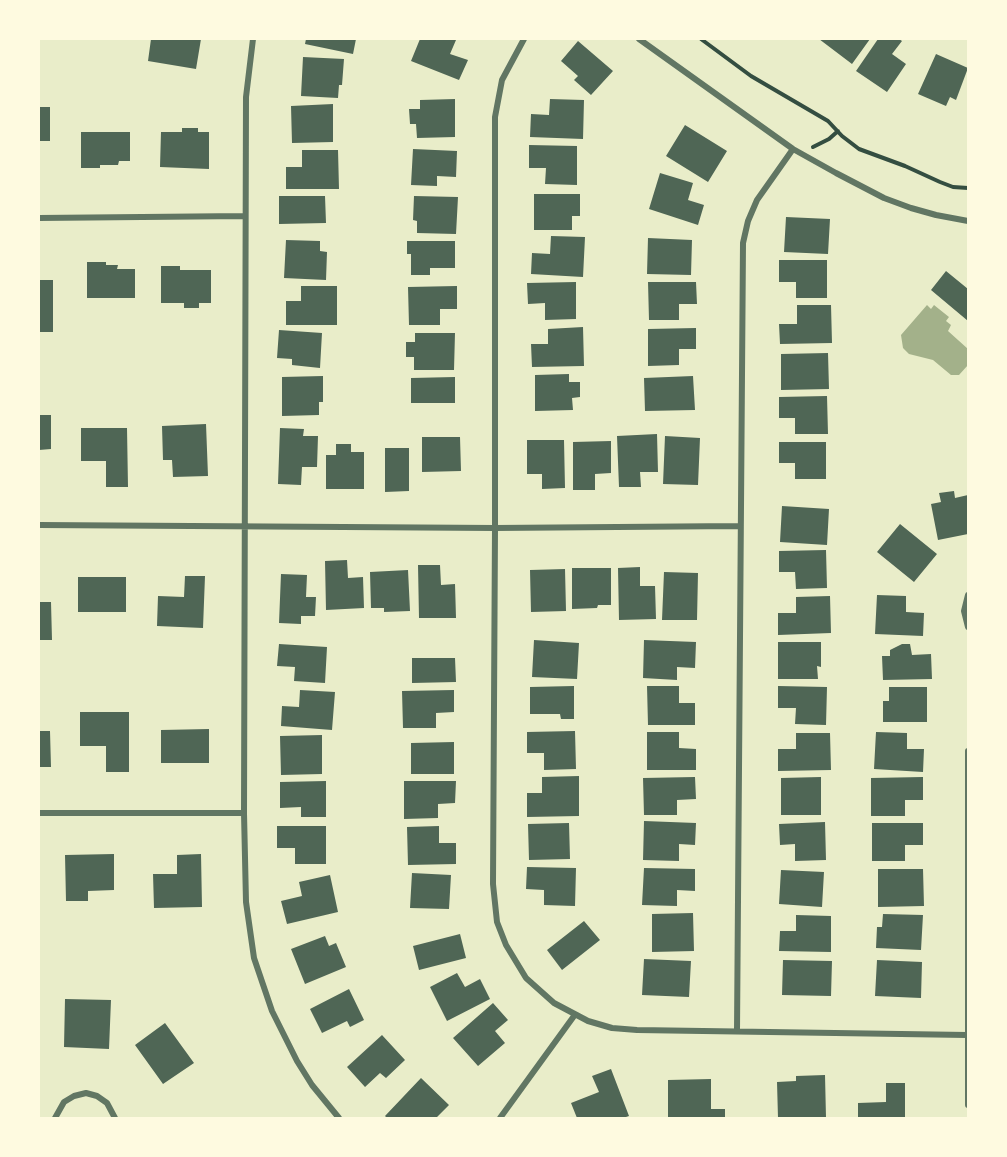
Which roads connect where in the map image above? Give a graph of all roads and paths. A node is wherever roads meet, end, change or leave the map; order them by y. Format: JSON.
{"nodes":[{"id":1,"x":253,"y":39,"type":"edge"},
{"id":2,"x":524,"y":39,"type":"edge"},
{"id":3,"x":639,"y":39,"type":"edge"},
{"id":4,"x":701,"y":39,"type":"edge"},
{"id":5,"x":838,"y":131,"type":"junction"},
{"id":6,"x":793,"y":149,"type":"junction"},
{"id":7,"x":804,"y":155,"type":"junction"},
{"id":8,"x":968,"y":188,"type":"edge"},
{"id":9,"x":245,"y":216,"type":"junction"},
{"id":10,"x":39,"y":218,"type":"edge"},
{"id":11,"x":968,"y":221,"type":"edge"},
{"id":12,"x":39,"y":525,"type":"edge"},
{"id":13,"x":740,"y":526,"type":"junction"},
{"id":14,"x":246,"y":527,"type":"junction"},
{"id":15,"x":495,"y":528,"type":"junction"},
{"id":16,"x":968,"y":595,"type":"edge"},
{"id":17,"x":968,"y":627,"type":"edge"},
{"id":18,"x":968,"y":752,"type":"edge"},
{"id":19,"x":39,"y":813,"type":"edge"},
{"id":20,"x":244,"y":813,"type":"junction"},
{"id":21,"x":968,"y":860,"type":"edge"},
{"id":22,"x":574,"y":1016,"type":"junction"},
{"id":23,"x":737,"y":1031,"type":"junction"},
{"id":24,"x":967,"y":1035,"type":"edge"},
{"id":25,"x":968,"y":1105,"type":"edge"},
{"id":26,"x":55,"y":1118,"type":"edge"},
{"id":27,"x":114,"y":1118,"type":"edge"},
{"id":28,"x":339,"y":1118,"type":"edge"},
{"id":29,"x":500,"y":1118,"type":"edge"}],
"edges":[{"from":1,"to":9,"type":"street"},
{"from":2,"to":15,"type":"street"},
{"from":3,"to":6,"type":"street"},
{"from":4,"to":5,"type":"path"},
{"from":5,"to":7,"type":"path"},
{"from":5,"to":8,"type":"path"},
{"from":6,"to":7,"type":"street"},
{"from":6,"to":13,"type":"street"},
{"from":7,"to":11,"type":"street"},
{"from":9,"to":10,"type":"street"},
{"from":9,"to":14,"type":"street"},
{"from":12,"to":14,"type":"street"},
{"from":13,"to":15,"type":"street"},
{"from":13,"to":23,"type":"street"},
{"from":14,"to":15,"type":"street"},
{"from":14,"to":20,"type":"street"},
{"from":15,"to":22,"type":"street"},
{"from":16,"to":17,"type":"street"},
{"from":18,"to":21,"type":"street"},
{"from":19,"to":20,"type":"street"},
{"from":20,"to":28,"type":"street"},
{"from":21,"to":24,"type":"street"},
{"from":22,"to":23,"type":"street"},
{"from":22,"to":29,"type":"street"},
{"from":23,"to":24,"type":"street"},
{"from":24,"to":25,"type":"street"},
{"from":26,"to":27,"type":"street"}]}
